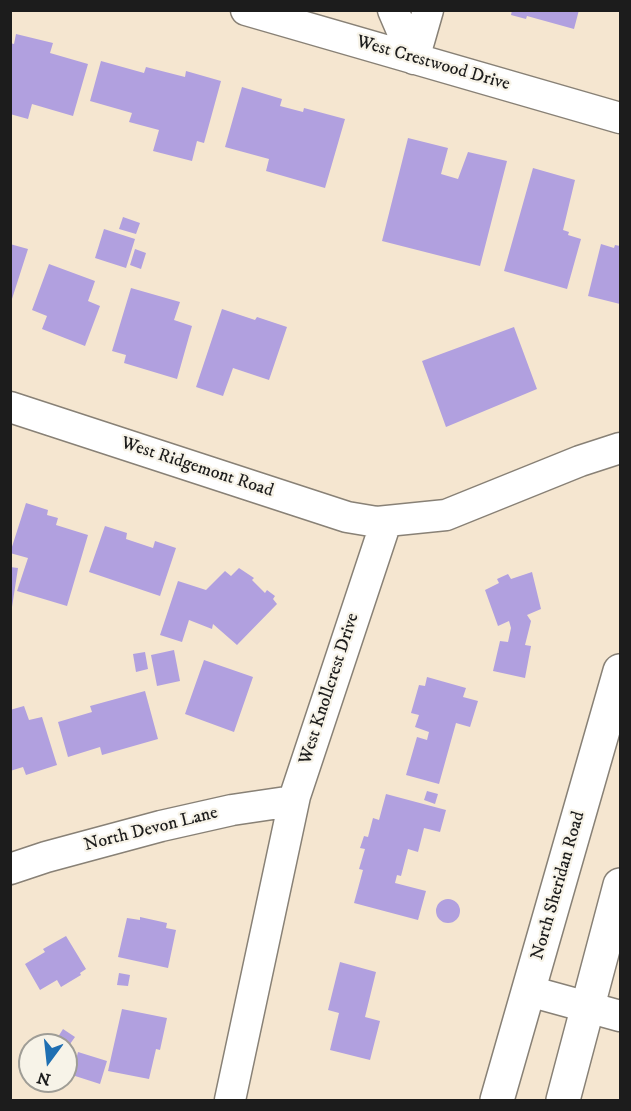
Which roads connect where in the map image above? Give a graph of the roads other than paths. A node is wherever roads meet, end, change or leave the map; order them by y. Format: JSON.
{"nodes":[{"id":1,"x":246,"y":10,"type":"edge"},
{"id":2,"x":393,"y":10,"type":"edge"},
{"id":3,"x":428,"y":10,"type":"edge"},
{"id":4,"x":414,"y":59,"type":"junction"},
{"id":5,"x":621,"y":118,"type":"edge"},
{"id":6,"x":10,"y":407,"type":"edge"},
{"id":7,"x":621,"y":448,"type":"edge"},
{"id":8,"x":386,"y":522,"type":"junction"},
{"id":9,"x":621,"y":671,"type":"edge"},
{"id":10,"x":293,"y":801,"type":"junction"},
{"id":11,"x":10,"y":869,"type":"edge"},
{"id":12,"x":621,"y":885,"type":"edge"},
{"id":13,"x":529,"y":991,"type":"junction"},
{"id":14,"x":588,"y":1007,"type":"junction"},
{"id":15,"x":621,"y":1016,"type":"edge"},
{"id":16,"x":230,"y":1101,"type":"edge"},
{"id":17,"x":497,"y":1101,"type":"edge"},
{"id":18,"x":563,"y":1101,"type":"edge"}],
"edges":[{"from":1,"to":4,"type":"street","name":"West Crestwood Drive"},
{"from":2,"to":4,"type":"street"},
{"from":3,"to":4,"type":"street"},
{"from":4,"to":5,"type":"street","name":"West Crestwood Drive"},
{"from":6,"to":8,"type":"street","name":"West Ridgemont Road"},
{"from":7,"to":8,"type":"street"},
{"from":8,"to":10,"type":"street","name":"West Knollcrest Drive"},
{"from":9,"to":13,"type":"main road","name":"North Sheridan Road"},
{"from":10,"to":11,"type":"street","name":"North Devon Lane"},
{"from":10,"to":16,"type":"street","name":"West Knollcrest Drive"},
{"from":12,"to":14,"type":"main road"},
{"from":13,"to":14,"type":"street"},
{"from":13,"to":17,"type":"main road","name":"North Sheridan Road"},
{"from":14,"to":15,"type":"street"},
{"from":14,"to":18,"type":"main road"}]}
